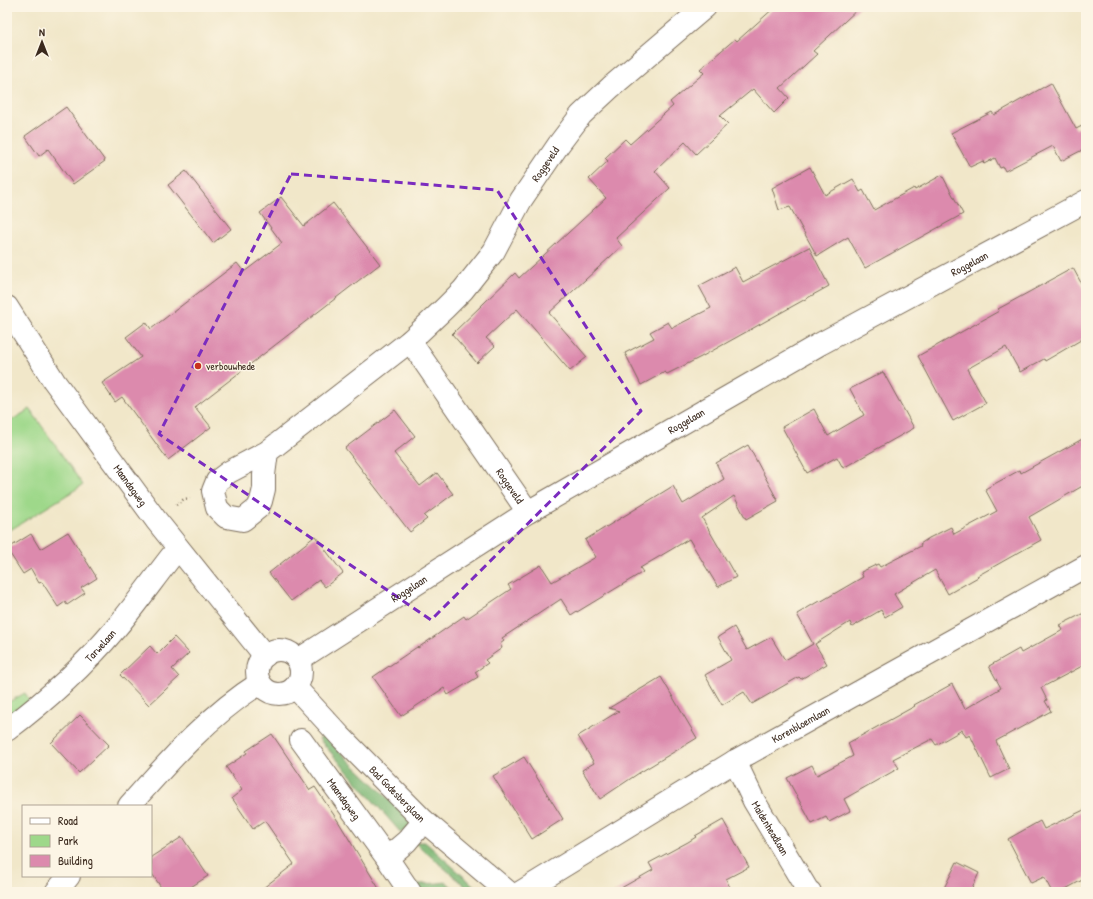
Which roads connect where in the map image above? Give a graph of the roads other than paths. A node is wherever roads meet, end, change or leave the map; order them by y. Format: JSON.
{"nodes":[{"id":1,"x":705,"y":7,"type":"edge"},
{"id":2,"x":1086,"y":201,"type":"edge"},
{"id":3,"x":7,"y":307,"type":"edge"},
{"id":4,"x":410,"y":341,"type":"junction"},
{"id":5,"x":267,"y":452,"type":"junction"},
{"id":6,"x":528,"y":512,"type":"junction"},
{"id":7,"x":178,"y":548,"type":"junction"},
{"id":8,"x":1086,"y":566,"type":"edge"},
{"id":9,"x":265,"y":656,"type":"junction"},
{"id":10,"x":298,"y":660,"type":"junction"},
{"id":11,"x":260,"y":683,"type":"junction"},
{"id":12,"x":295,"y":687,"type":"junction"},
{"id":13,"x":7,"y":730,"type":"edge"},
{"id":14,"x":301,"y":740,"type":"dead end"},
{"id":15,"x":735,"y":761,"type":"junction"},
{"id":16,"x":130,"y":805,"type":"edge"},
{"id":17,"x":424,"y":822,"type":"junction"},
{"id":18,"x":387,"y":858,"type":"junction"},
{"id":19,"x":69,"y":877,"type":"edge"},
{"id":20,"x":56,"y":892,"type":"edge"},
{"id":21,"x":410,"y":892,"type":"edge"},
{"id":22,"x":508,"y":892,"type":"edge"},
{"id":23,"x":520,"y":892,"type":"edge"},
{"id":24,"x":810,"y":892,"type":"edge"}],
"edges":[{"from":1,"to":4,"type":"street","name":"Roggeveld"},
{"from":2,"to":6,"type":"street","name":"Roggelaan"},
{"from":3,"to":7,"type":"street","name":"Maandagweg"},
{"from":4,"to":5,"type":"street","name":"Roggeveld"},
{"from":4,"to":6,"type":"street","name":"Roggeveld"},
{"from":5,"to":5,"type":"street","name":"Roggeveld"},
{"from":6,"to":10,"type":"street","name":"Roggelaan"},
{"from":7,"to":9,"type":"street","name":"Maandagweg"},
{"from":7,"to":13,"type":"street","name":"Tarwelaan"},
{"from":8,"to":15,"type":"street","name":"Korenbloemlaan"},
{"from":9,"to":10,"type":"street"},
{"from":9,"to":11,"type":"street"},
{"from":10,"to":12,"type":"street"},
{"from":11,"to":12,"type":"street"},
{"from":11,"to":16,"type":"street"},
{"from":12,"to":17,"type":"street","name":"Bad Godesberglaan"},
{"from":14,"to":18,"type":"street","name":"Maandagweg"},
{"from":15,"to":23,"type":"street","name":"Korenbloemlaan"},
{"from":15,"to":24,"type":"street","name":"Maidenheadlaan"},
{"from":17,"to":18,"type":"street"},
{"from":17,"to":22,"type":"street","name":"Bad Godesberglaan"},
{"from":18,"to":21,"type":"street","name":"Maandagweg"},
{"from":19,"to":20,"type":"street"}]}
